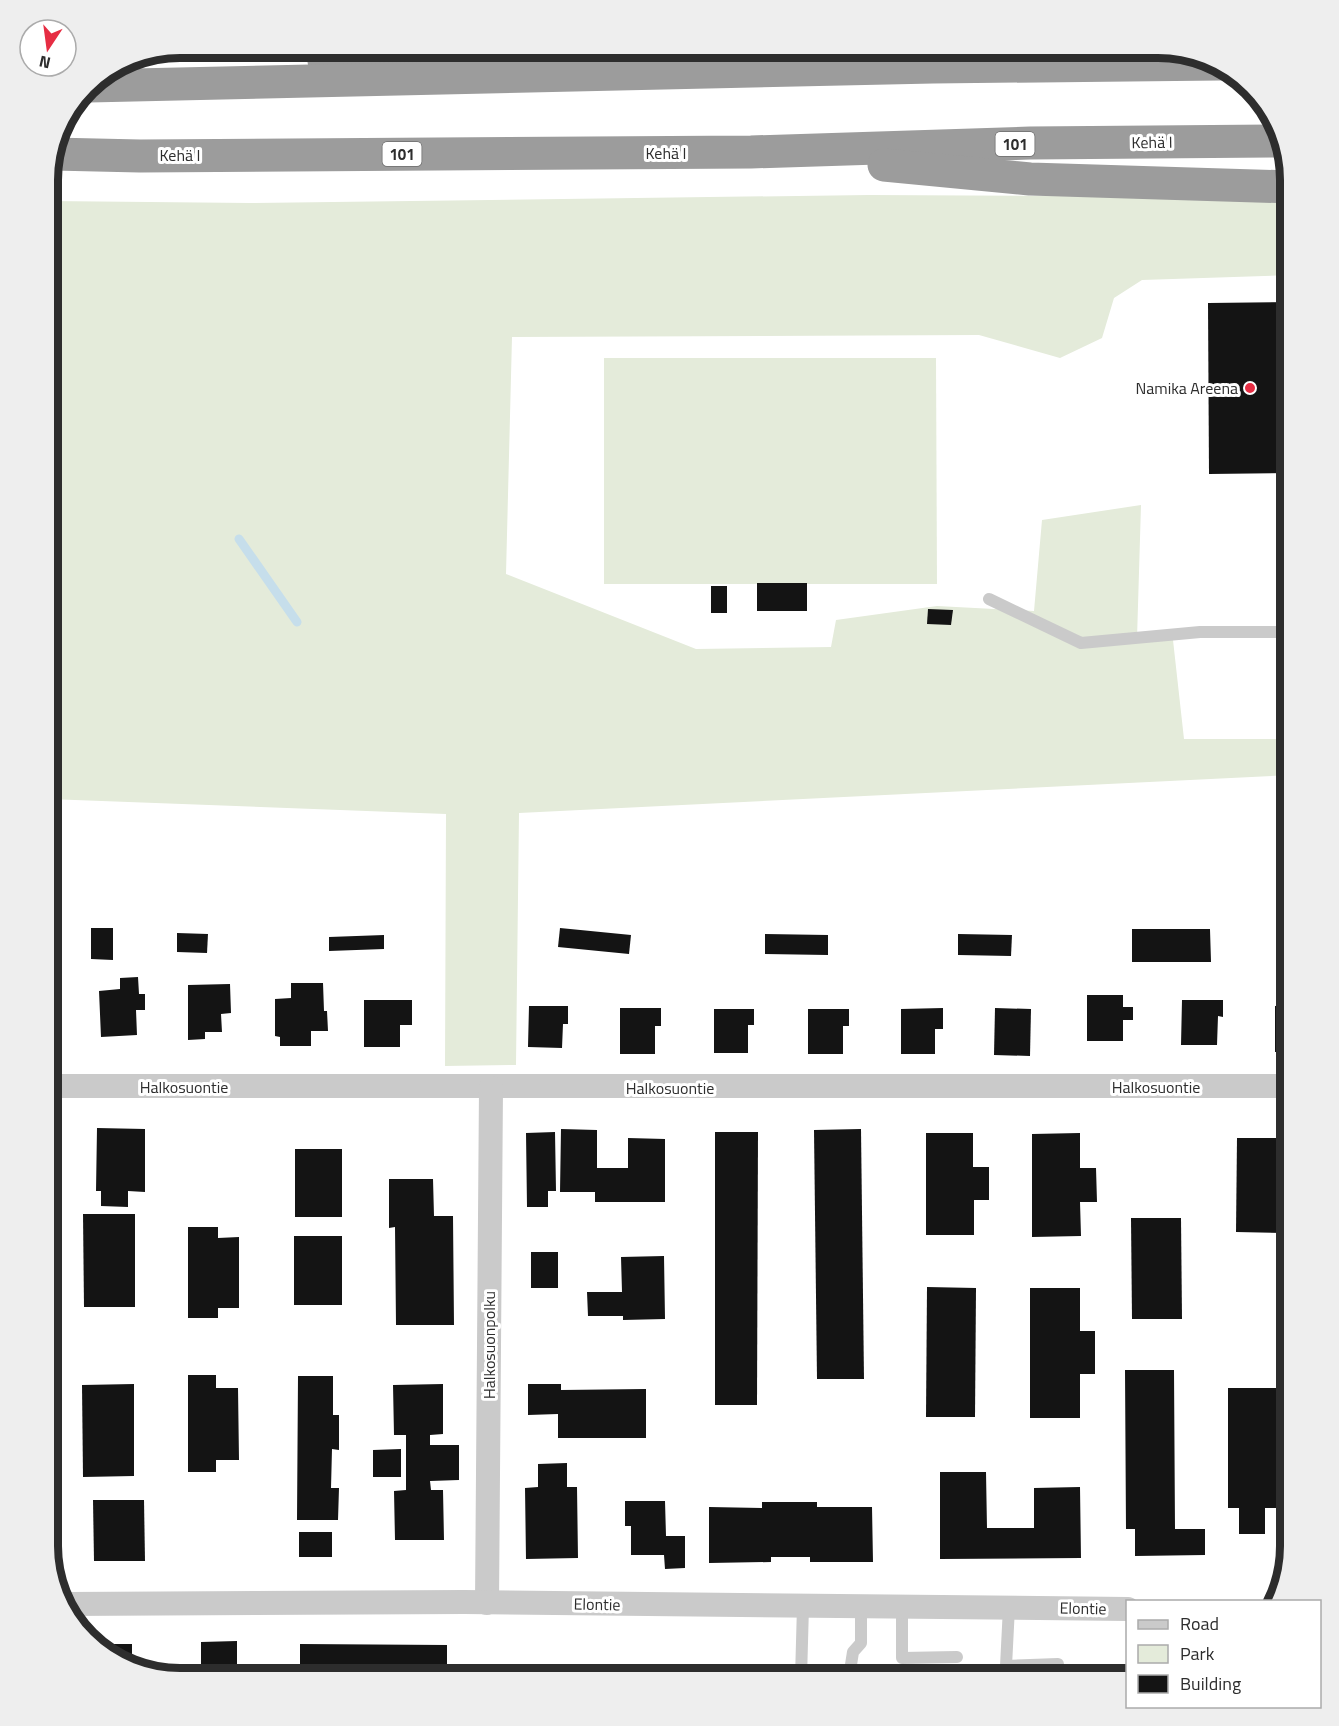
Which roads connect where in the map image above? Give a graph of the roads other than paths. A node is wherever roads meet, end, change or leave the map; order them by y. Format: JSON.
{"nodes":[{"id":1,"x":350,"y":58,"type":"edge"},
{"id":2,"x":1196,"y":64,"type":"edge"},
{"id":3,"x":104,"y":86,"type":"edge"},
{"id":4,"x":135,"y":86,"type":"junction"},
{"id":5,"x":1274,"y":141,"type":"edge"},
{"id":6,"x":751,"y":152,"type":"junction"},
{"id":7,"x":62,"y":154,"type":"edge"},
{"id":8,"x":1280,"y":187,"type":"edge"},
{"id":9,"x":989,"y":599,"type":"dead end"},
{"id":10,"x":1280,"y":632,"type":"edge"},
{"id":11,"x":58,"y":1086,"type":"edge"},
{"id":12,"x":1280,"y":1086,"type":"edge"},
{"id":13,"x":491,"y":1088,"type":"junction"},
{"id":14,"x":487,"y":1603,"type":"junction"},
{"id":15,"x":74,"y":1604,"type":"edge"},
{"id":16,"x":803,"y":1606,"type":"junction"},
{"id":17,"x":861,"y":1606,"type":"junction"},
{"id":18,"x":902,"y":1606,"type":"junction"},
{"id":19,"x":1009,"y":1607,"type":"junction"},
{"id":20,"x":1126,"y":1609,"type":"edge"},
{"id":21,"x":957,"y":1657,"type":"dead end"},
{"id":22,"x":1058,"y":1664,"type":"dead end"},
{"id":23,"x":801,"y":1668,"type":"edge"},
{"id":24,"x":850,"y":1668,"type":"edge"}],
"edges":[{"from":1,"to":4,"type":"highway"},
{"from":2,"to":4,"type":"highway"},
{"from":3,"to":4,"type":"highway"},
{"from":5,"to":6,"type":"highway","name":"Kehä I","number":"101"},
{"from":6,"to":7,"type":"highway","name":"Kehä I","number":"101"},
{"from":6,"to":8,"type":"highway"},
{"from":9,"to":10,"type":"lane"},
{"from":11,"to":13,"type":"street","name":"Halkosuontie"},
{"from":12,"to":13,"type":"street","name":"Halkosuontie"},
{"from":13,"to":14,"type":"street","name":"Halkosuonpolku"},
{"from":14,"to":15,"type":"street","name":"Elontie"},
{"from":14,"to":16,"type":"street","name":"Elontie"},
{"from":16,"to":17,"type":"street","name":"Elontie"},
{"from":16,"to":23,"type":"lane"},
{"from":17,"to":18,"type":"street","name":"Elontie"},
{"from":17,"to":24,"type":"lane"},
{"from":18,"to":19,"type":"street","name":"Elontie"},
{"from":18,"to":21,"type":"lane"},
{"from":19,"to":20,"type":"street","name":"Elontie"},
{"from":19,"to":22,"type":"lane"}]}
